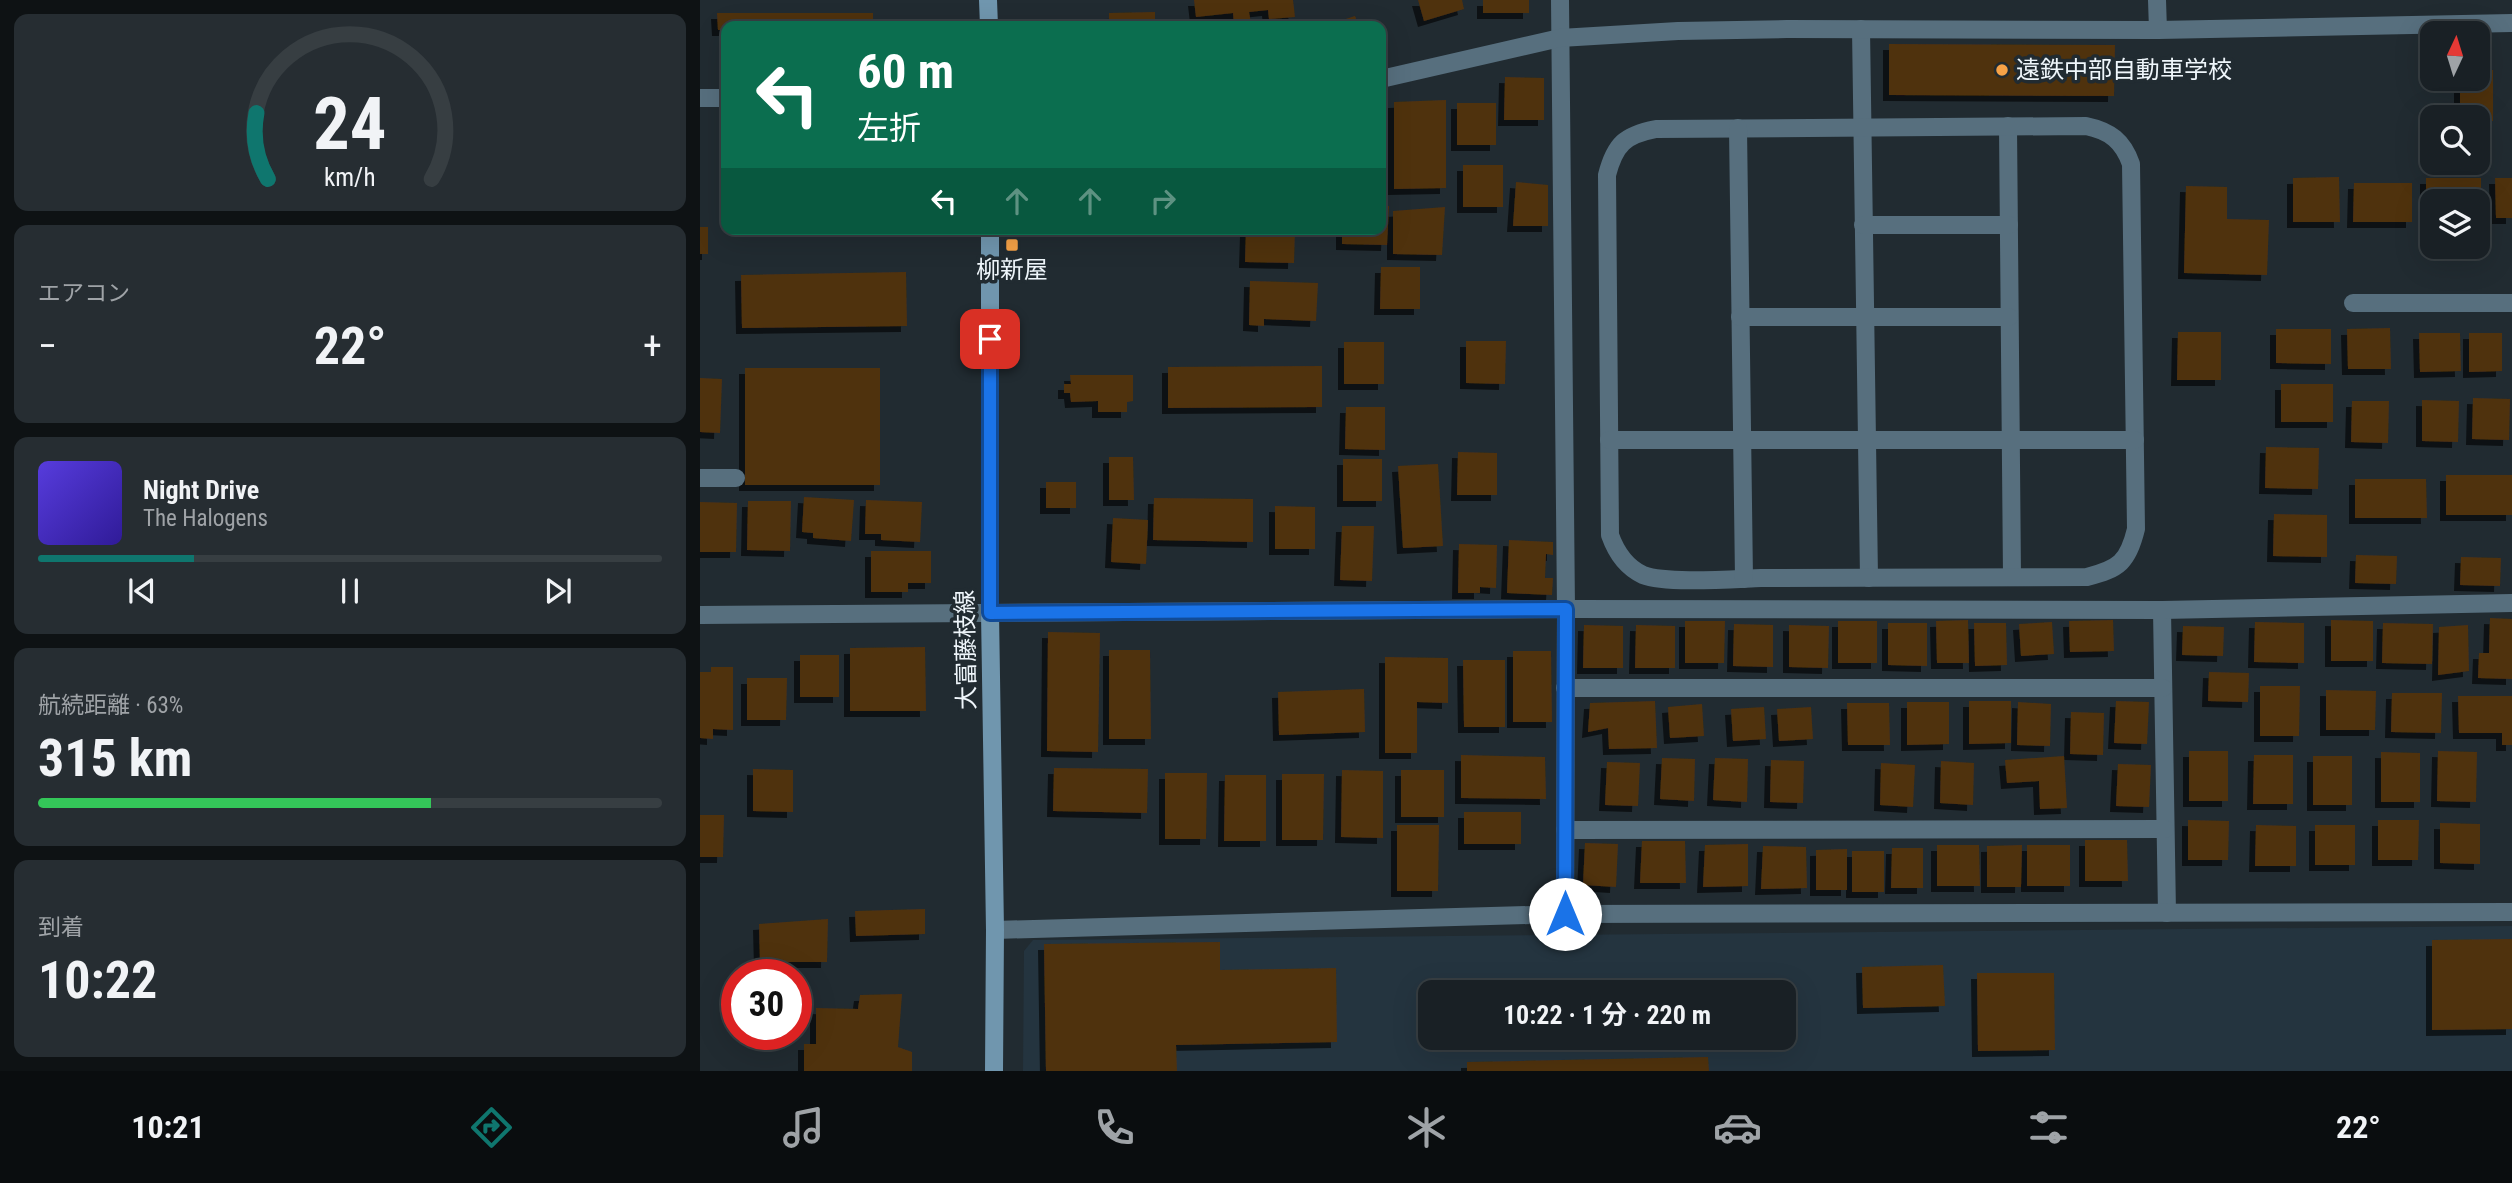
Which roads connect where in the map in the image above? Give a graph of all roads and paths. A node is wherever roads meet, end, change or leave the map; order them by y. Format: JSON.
{"nodes":[{"id":1,"x":988,"y":0,"type":"edge"},
{"id":2,"x":1560,"y":0,"type":"edge"},
{"id":3,"x":2157,"y":0,"type":"edge"},
{"id":4,"x":989,"y":21,"type":"edge"},
{"id":5,"x":2512,"y":23,"type":"edge"},
{"id":6,"x":1861,"y":29,"type":"junction"},
{"id":7,"x":2158,"y":30,"type":"junction"},
{"id":8,"x":1560,"y":38,"type":"junction"},
{"id":9,"x":1386,"y":78,"type":"edge"},
{"id":10,"x":700,"y":98,"type":"edge"},
{"id":11,"x":721,"y":98,"type":"edge"},
{"id":12,"x":2008,"y":126,"type":"junction"},
{"id":13,"x":1862,"y":127,"type":"junction"},
{"id":14,"x":1738,"y":128,"type":"junction"},
{"id":15,"x":1864,"y":225,"type":"junction"},
{"id":16,"x":2009,"y":225,"type":"junction"},
{"id":17,"x":990,"y":235,"type":"edge"},
{"id":18,"x":2353,"y":303,"type":"dead end"},
{"id":19,"x":2512,"y":303,"type":"edge"},
{"id":20,"x":1740,"y":317,"type":"junction"},
{"id":21,"x":1865,"y":317,"type":"junction"},
{"id":22,"x":2009,"y":317,"type":"junction"},
{"id":23,"x":1609,"y":440,"type":"junction"},
{"id":24,"x":1741,"y":440,"type":"junction"},
{"id":25,"x":1867,"y":440,"type":"junction"},
{"id":26,"x":2011,"y":440,"type":"junction"},
{"id":27,"x":2135,"y":440,"type":"junction"},
{"id":28,"x":700,"y":478,"type":"edge"},
{"id":29,"x":736,"y":478,"type":"dead end"},
{"id":30,"x":2012,"y":577,"type":"junction"},
{"id":31,"x":1869,"y":578,"type":"junction"},
{"id":32,"x":1744,"y":579,"type":"junction"},
{"id":33,"x":2512,"y":604,"type":"edge"},
{"id":34,"x":1566,"y":609,"type":"junction"},
{"id":35,"x":2162,"y":610,"type":"junction"},
{"id":36,"x":990,"y":613,"type":"junction"},
{"id":37,"x":700,"y":615,"type":"edge"},
{"id":38,"x":1565,"y":688,"type":"junction"},
{"id":39,"x":2163,"y":688,"type":"junction"},
{"id":40,"x":2165,"y":829,"type":"junction"},
{"id":41,"x":1565,"y":830,"type":"junction"},
{"id":42,"x":2512,"y":912,"type":"edge"},
{"id":43,"x":2166,"y":913,"type":"junction"},
{"id":44,"x":1565,"y":914,"type":"junction"},
{"id":45,"x":995,"y":930,"type":"junction"},
{"id":46,"x":993,"y":1071,"type":"edge"}],
"edges":[{"from":1,"to":4,"type":"main road"},
{"from":2,"to":8,"type":"street"},
{"from":3,"to":7,"type":"street"},
{"from":5,"to":7,"type":"street"},
{"from":6,"to":7,"type":"street"},
{"from":6,"to":8,"type":"street"},
{"from":6,"to":13,"type":"street"},
{"from":8,"to":9,"type":"street"},
{"from":8,"to":34,"type":"street"},
{"from":10,"to":11,"type":"street"},
{"from":12,"to":13,"type":"street"},
{"from":12,"to":16,"type":"street"},
{"from":12,"to":27,"type":"street"},
{"from":13,"to":14,"type":"street"},
{"from":13,"to":15,"type":"street"},
{"from":14,"to":20,"type":"street"},
{"from":14,"to":23,"type":"street"},
{"from":15,"to":16,"type":"street"},
{"from":15,"to":21,"type":"street"},
{"from":16,"to":22,"type":"street"},
{"from":17,"to":36,"type":"main road","name":"大富藤枝線"},
{"from":18,"to":19,"type":"street"},
{"from":20,"to":21,"type":"street"},
{"from":20,"to":24,"type":"street"},
{"from":21,"to":22,"type":"street"},
{"from":21,"to":25,"type":"street"},
{"from":22,"to":26,"type":"street"},
{"from":23,"to":24,"type":"street"},
{"from":23,"to":32,"type":"street"},
{"from":24,"to":25,"type":"street"},
{"from":24,"to":32,"type":"street"},
{"from":25,"to":26,"type":"street"},
{"from":25,"to":31,"type":"street"},
{"from":26,"to":27,"type":"street"},
{"from":26,"to":30,"type":"street"},
{"from":27,"to":30,"type":"street"},
{"from":28,"to":29,"type":"street"},
{"from":30,"to":31,"type":"street"},
{"from":31,"to":32,"type":"street"},
{"from":33,"to":35,"type":"street"},
{"from":34,"to":35,"type":"street"},
{"from":34,"to":36,"type":"street"},
{"from":34,"to":38,"type":"street"},
{"from":35,"to":39,"type":"street"},
{"from":36,"to":37,"type":"street"},
{"from":36,"to":45,"type":"main road","name":"大富藤枝線"},
{"from":38,"to":39,"type":"street"},
{"from":38,"to":41,"type":"street"},
{"from":39,"to":40,"type":"street"},
{"from":40,"to":41,"type":"street"},
{"from":40,"to":43,"type":"street"},
{"from":41,"to":44,"type":"street"},
{"from":42,"to":43,"type":"street"},
{"from":43,"to":44,"type":"street"},
{"from":44,"to":45,"type":"street"},
{"from":45,"to":46,"type":"main road","name":"大富藤枝線"}]}
